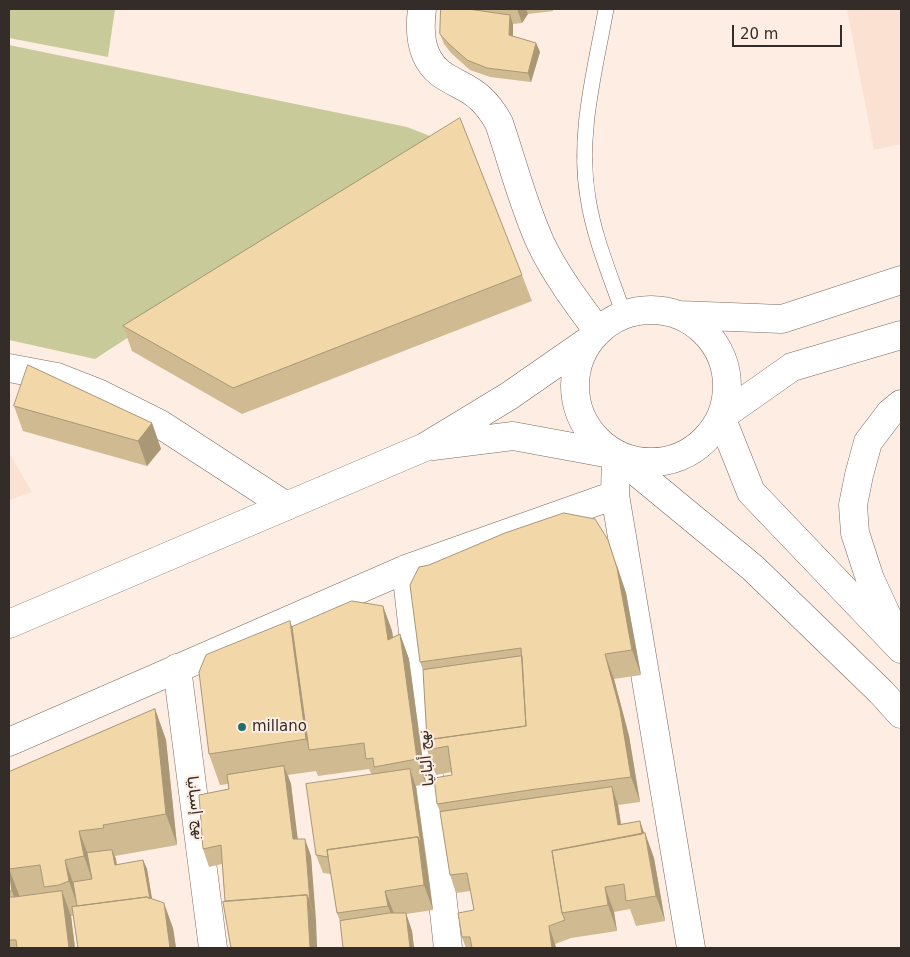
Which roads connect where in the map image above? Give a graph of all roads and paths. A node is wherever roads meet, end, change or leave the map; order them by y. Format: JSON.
{"nodes":[{"id":1,"x":422,"y":9,"type":"edge"},
{"id":2,"x":606,"y":9,"type":"edge"},
{"id":3,"x":901,"y":280,"type":"edge"},
{"id":4,"x":624,"y":315,"type":"junction"},
{"id":5,"x":677,"y":315,"type":"junction"},
{"id":6,"x":594,"y":335,"type":"junction"},
{"id":7,"x":901,"y":335,"type":"edge"},
{"id":8,"x":9,"y":368,"type":"edge"},
{"id":9,"x":901,"y":404,"type":"edge"},
{"id":10,"x":721,"y":418,"type":"junction"},
{"id":11,"x":424,"y":447,"type":"junction"},
{"id":12,"x":616,"y":455,"type":"junction"},
{"id":13,"x":615,"y":494,"type":"junction"},
{"id":14,"x":286,"y":506,"type":"junction"},
{"id":15,"x":406,"y":568,"type":"junction"},
{"id":16,"x":9,"y":624,"type":"edge"},
{"id":17,"x":901,"y":647,"type":"edge"},
{"id":18,"x":176,"y":668,"type":"junction"},
{"id":19,"x":901,"y":714,"type":"edge"},
{"id":20,"x":9,"y":742,"type":"edge"},
{"id":21,"x":213,"y":948,"type":"edge"},
{"id":22,"x":448,"y":948,"type":"edge"},
{"id":23,"x":691,"y":948,"type":"edge"}],
"edges":[{"from":1,"to":6,"type":"main road"},
{"from":2,"to":4,"type":"lane"},
{"from":3,"to":5,"type":"main road"},
{"from":4,"to":5,"type":"main road"},
{"from":4,"to":6,"type":"main road"},
{"from":5,"to":10,"type":"main road"},
{"from":6,"to":11,"type":"main road"},
{"from":6,"to":12,"type":"main road"},
{"from":7,"to":10,"type":"main road"},
{"from":8,"to":14,"type":"main road"},
{"from":9,"to":17,"type":"main road"},
{"from":10,"to":12,"type":"main road"},
{"from":10,"to":17,"type":"main road"},
{"from":11,"to":12,"type":"main road"},
{"from":11,"to":14,"type":"main road"},
{"from":12,"to":13,"type":"main road"},
{"from":12,"to":19,"type":"main road"},
{"from":13,"to":15,"type":"main road"},
{"from":13,"to":23,"type":"main road"},
{"from":14,"to":16,"type":"main road"},
{"from":15,"to":18,"type":"main road"},
{"from":15,"to":22,"type":"main road","name":"نهج ألبانيا"},
{"from":18,"to":20,"type":"main road"},
{"from":18,"to":21,"type":"main road","name":"نهج إسبانيا"}]}
